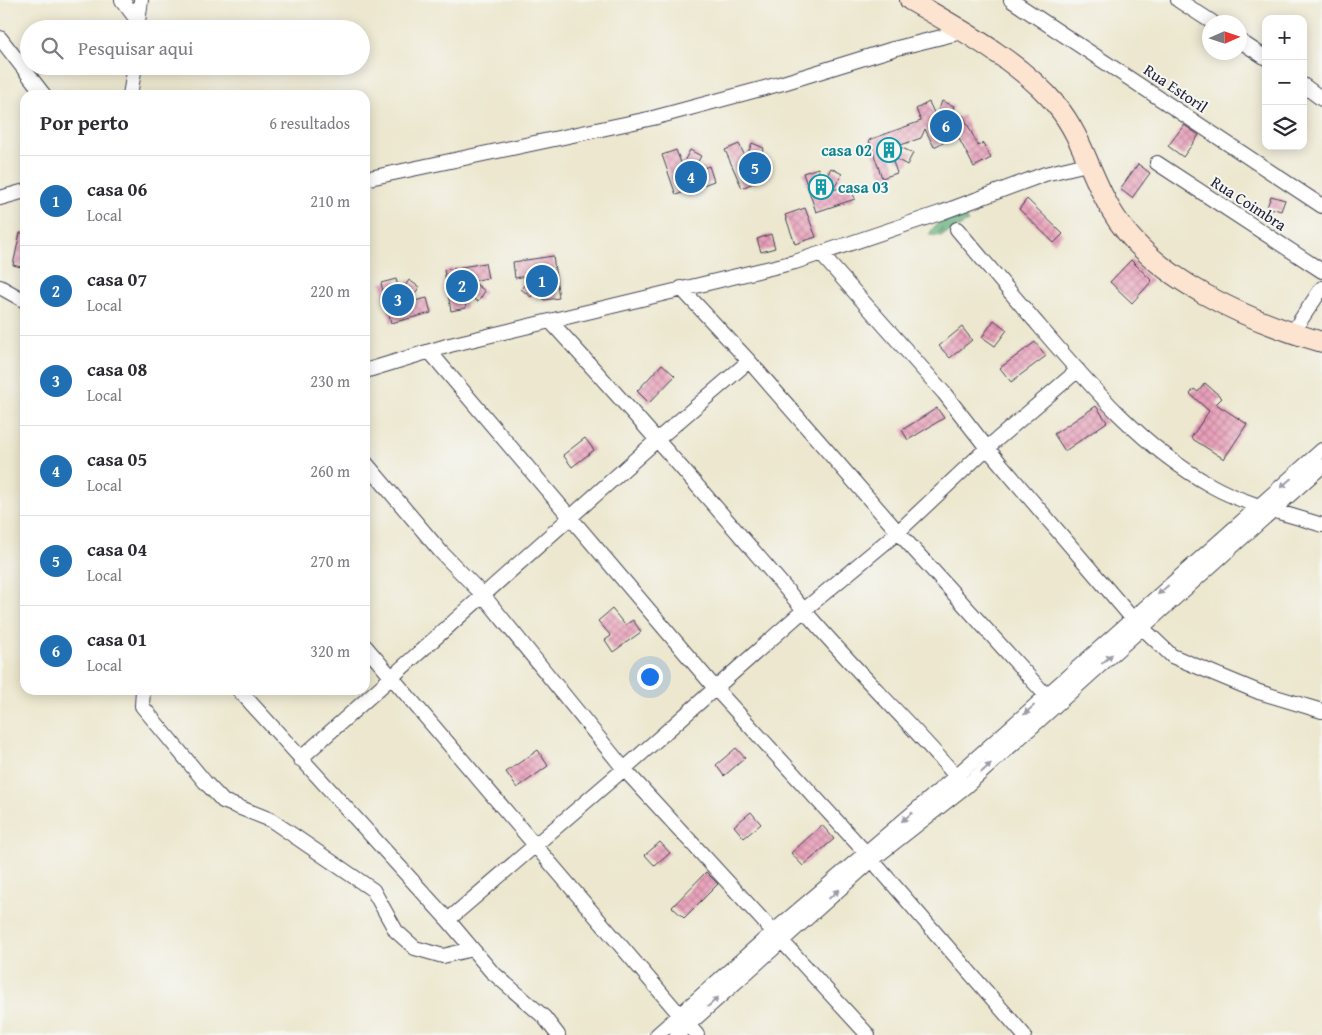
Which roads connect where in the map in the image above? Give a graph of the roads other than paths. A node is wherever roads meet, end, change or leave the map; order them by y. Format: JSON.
{"nodes":[{"id":1,"x":122,"y":0,"type":"edge"},
{"id":2,"x":141,"y":0,"type":"edge"},
{"id":3,"x":910,"y":0,"type":"edge"},
{"id":4,"x":1011,"y":0,"type":"edge"},
{"id":5,"x":1178,"y":0,"type":"edge"},
{"id":6,"x":1202,"y":16,"type":"edge"},
{"id":7,"x":134,"y":20,"type":"edge"},
{"id":8,"x":138,"y":20,"type":"edge"},
{"id":9,"x":962,"y":32,"type":"junction"},
{"id":10,"x":0,"y":38,"type":"edge"},
{"id":11,"x":1247,"y":45,"type":"edge"},
{"id":12,"x":1262,"y":55,"type":"edge"},
{"id":13,"x":20,"y":64,"type":"edge"},
{"id":14,"x":29,"y":75,"type":"edge"},
{"id":15,"x":133,"y":75,"type":"edge"},
{"id":16,"x":1307,"y":88,"type":"edge"},
{"id":17,"x":40,"y":90,"type":"edge"},
{"id":18,"x":131,"y":90,"type":"edge"},
{"id":19,"x":1322,"y":99,"type":"edge"},
{"id":20,"x":1087,"y":164,"type":"junction"},
{"id":21,"x":1157,"y":164,"type":"dead end"},
{"id":22,"x":370,"y":178,"type":"edge"},
{"id":23,"x":20,"y":192,"type":"edge"},
{"id":24,"x":0,"y":198,"type":"edge"},
{"id":25,"x":1322,"y":206,"type":"edge"},
{"id":26,"x":957,"y":229,"type":"dead end"},
{"id":27,"x":821,"y":254,"type":"junction"},
{"id":28,"x":1322,"y":272,"type":"edge"},
{"id":29,"x":0,"y":287,"type":"edge"},
{"id":30,"x":681,"y":288,"type":"junction"},
{"id":31,"x":1322,"y":288,"type":"edge"},
{"id":32,"x":20,"y":298,"type":"edge"},
{"id":33,"x":551,"y":322,"type":"junction"},
{"id":34,"x":1292,"y":333,"type":"junction"},
{"id":35,"x":1322,"y":342,"type":"edge"},
{"id":36,"x":430,"y":352,"type":"junction"},
{"id":37,"x":749,"y":361,"type":"junction"},
{"id":38,"x":370,"y":370,"type":"edge"},
{"id":39,"x":1078,"y":370,"type":"junction"},
{"id":40,"x":658,"y":439,"type":"junction"},
{"id":41,"x":988,"y":448,"type":"junction"},
{"id":42,"x":1322,"y":450,"type":"edge"},
{"id":43,"x":1322,"y":466,"type":"edge"},
{"id":44,"x":370,"y":468,"type":"edge"},
{"id":45,"x":1266,"y":508,"type":"junction"},
{"id":46,"x":570,"y":519,"type":"junction"},
{"id":47,"x":1322,"y":525,"type":"edge"},
{"id":48,"x":898,"y":532,"type":"junction"},
{"id":49,"x":483,"y":595,"type":"junction"},
{"id":50,"x":804,"y":610,"type":"junction"},
{"id":51,"x":1132,"y":618,"type":"junction"},
{"id":52,"x":1142,"y":627,"type":"junction"},
{"id":53,"x":370,"y":652,"type":"edge"},
{"id":54,"x":392,"y":677,"type":"junction"},
{"id":55,"x":714,"y":688,"type":"junction"},
{"id":56,"x":143,"y":695,"type":"edge"},
{"id":57,"x":243,"y":695,"type":"edge"},
{"id":58,"x":1050,"y":700,"type":"junction"},
{"id":59,"x":1322,"y":711,"type":"edge"},
{"id":60,"x":300,"y":759,"type":"junction"},
{"id":61,"x":624,"y":769,"type":"junction"},
{"id":62,"x":960,"y":781,"type":"junction"},
{"id":63,"x":536,"y":846,"type":"junction"},
{"id":64,"x":868,"y":856,"type":"junction"},
{"id":65,"x":448,"y":920,"type":"junction"},
{"id":66,"x":778,"y":935,"type":"junction"},
{"id":67,"x":472,"y":949,"type":"junction"},
{"id":68,"x":685,"y":1028,"type":"edge"},
{"id":69,"x":558,"y":1035,"type":"edge"},
{"id":70,"x":657,"y":1035,"type":"edge"},
{"id":71,"x":868,"y":1035,"type":"edge"},
{"id":72,"x":1024,"y":1035,"type":"edge"}],
"edges":[{"from":1,"to":7,"type":"street"},
{"from":2,"to":8,"type":"street"},
{"from":3,"to":9,"type":"main road"},
{"from":4,"to":25,"type":"street","name":"Rua Estoril"},
{"from":5,"to":6,"type":"street"},
{"from":9,"to":20,"type":"main road"},
{"from":9,"to":22,"type":"street"},
{"from":10,"to":13,"type":"street"},
{"from":11,"to":12,"type":"street"},
{"from":14,"to":17,"type":"street"},
{"from":15,"to":18,"type":"street"},
{"from":16,"to":19,"type":"street"},
{"from":20,"to":27,"type":"street"},
{"from":20,"to":34,"type":"main road"},
{"from":21,"to":28,"type":"street","name":"Rua Coimbra"},
{"from":23,"to":24,"type":"street"},
{"from":26,"to":39,"type":"street"},
{"from":27,"to":30,"type":"street"},
{"from":27,"to":41,"type":"street"},
{"from":29,"to":32,"type":"street"},
{"from":30,"to":33,"type":"street"},
{"from":30,"to":37,"type":"street"},
{"from":31,"to":34,"type":"street"},
{"from":33,"to":36,"type":"street"},
{"from":33,"to":40,"type":"street"},
{"from":34,"to":35,"type":"main road"},
{"from":36,"to":38,"type":"street"},
{"from":36,"to":46,"type":"street"},
{"from":37,"to":40,"type":"street"},
{"from":37,"to":48,"type":"street"},
{"from":39,"to":41,"type":"street"},
{"from":39,"to":45,"type":"street"},
{"from":40,"to":46,"type":"street"},
{"from":40,"to":50,"type":"street"},
{"from":41,"to":48,"type":"street"},
{"from":41,"to":51,"type":"street"},
{"from":42,"to":45,"type":"street","one_way":true},
{"from":43,"to":45,"type":"street"},
{"from":44,"to":49,"type":"street"},
{"from":45,"to":47,"type":"street"},
{"from":45,"to":51,"type":"street","one_way":true},
{"from":45,"to":52,"type":"street"},
{"from":46,"to":49,"type":"street"},
{"from":46,"to":55,"type":"street"},
{"from":48,"to":50,"type":"street"},
{"from":48,"to":58,"type":"street"},
{"from":49,"to":54,"type":"street"},
{"from":49,"to":61,"type":"street"},
{"from":50,"to":55,"type":"street"},
{"from":50,"to":62,"type":"street"},
{"from":51,"to":52,"type":"street"},
{"from":51,"to":58,"type":"street"},
{"from":58,"to":52,"type":"street","one_way":true},
{"from":52,"to":59,"type":"street"},
{"from":53,"to":54,"type":"street"},
{"from":54,"to":60,"type":"street"},
{"from":54,"to":63,"type":"street"},
{"from":55,"to":61,"type":"street"},
{"from":55,"to":64,"type":"street"},
{"from":56,"to":67,"type":"street"},
{"from":57,"to":60,"type":"street"},
{"from":58,"to":62,"type":"street"},
{"from":60,"to":65,"type":"street"},
{"from":61,"to":63,"type":"street"},
{"from":61,"to":66,"type":"street"},
{"from":62,"to":64,"type":"street"},
{"from":63,"to":65,"type":"street"},
{"from":63,"to":68,"type":"street"},
{"from":64,"to":66,"type":"street"},
{"from":64,"to":72,"type":"street"},
{"from":65,"to":67,"type":"street"},
{"from":66,"to":68,"type":"street"},
{"from":66,"to":71,"type":"street"},
{"from":67,"to":69,"type":"street"},
{"from":68,"to":70,"type":"street"}]}
